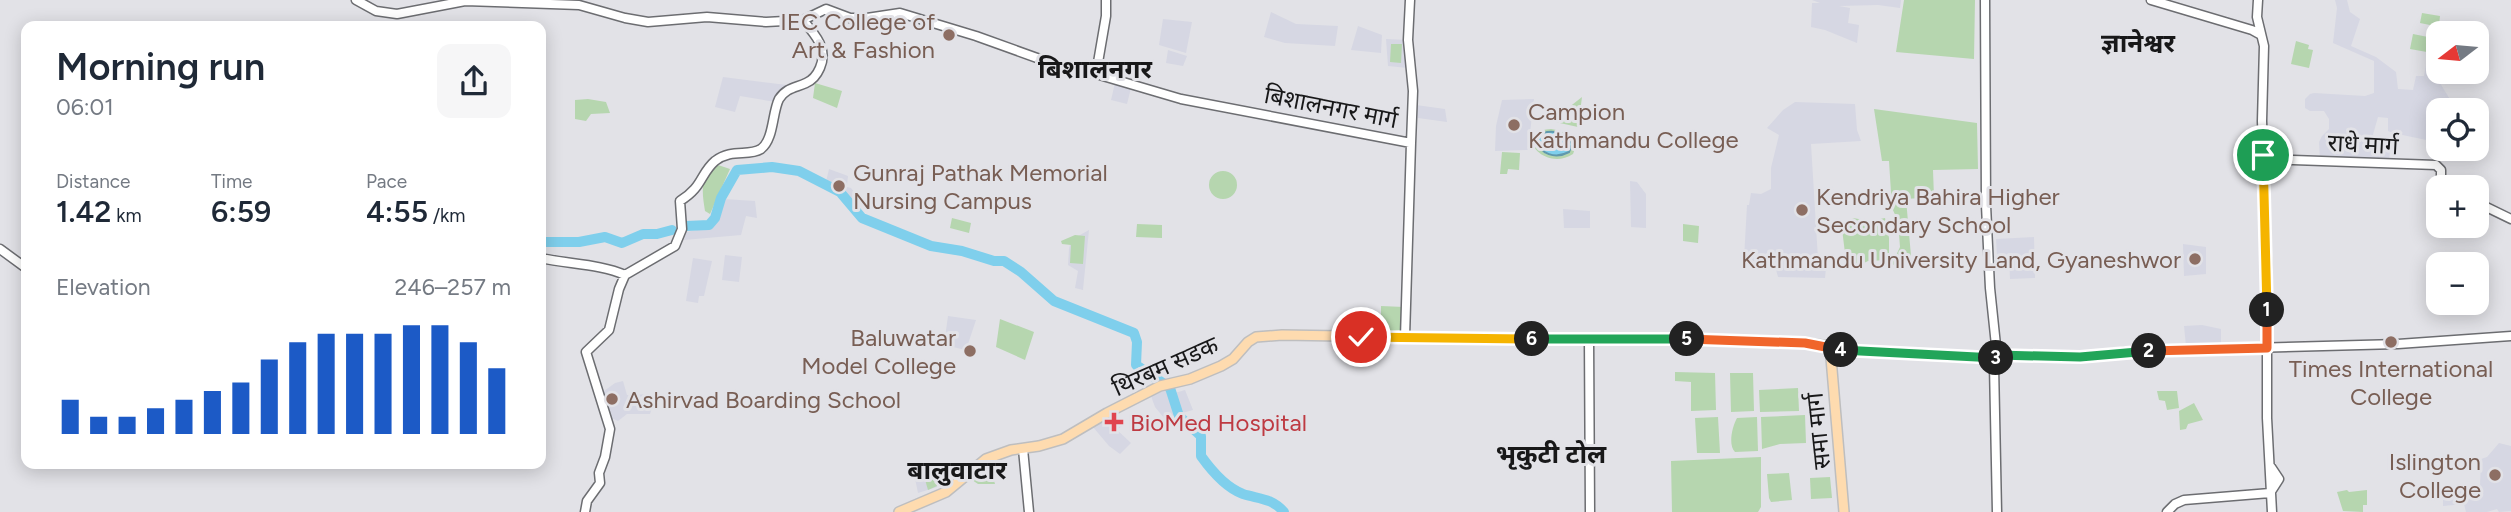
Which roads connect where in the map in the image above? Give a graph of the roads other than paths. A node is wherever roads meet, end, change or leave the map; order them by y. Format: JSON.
{"nodes":[{"id":1,"x":356,"y":0,"type":"edge"},
{"id":2,"x":1106,"y":0,"type":"edge"},
{"id":3,"x":1410,"y":0,"type":"edge"},
{"id":4,"x":1985,"y":0,"type":"edge"},
{"id":5,"x":2151,"y":0,"type":"edge"},
{"id":6,"x":2259,"y":0,"type":"edge"},
{"id":7,"x":803,"y":20,"type":"junction"},
{"id":8,"x":2261,"y":35,"type":"junction"},
{"id":9,"x":1096,"y":74,"type":"junction"},
{"id":10,"x":1411,"y":143,"type":"junction"},
{"id":11,"x":2263,"y":159,"type":"junction"},
{"id":12,"x":2441,"y":175,"type":"edge"},
{"id":13,"x":2489,"y":208,"type":"edge"},
{"id":14,"x":2511,"y":219,"type":"edge"},
{"id":15,"x":0,"y":249,"type":"edge"},
{"id":16,"x":546,"y":259,"type":"edge"},
{"id":17,"x":21,"y":264,"type":"edge"},
{"id":18,"x":625,"y":275,"type":"junction"},
{"id":19,"x":2511,"y":336,"type":"edge"},
{"id":20,"x":1405,"y":337,"type":"junction"},
{"id":21,"x":1590,"y":338,"type":"junction"},
{"id":22,"x":1830,"y":346,"type":"junction"},
{"id":23,"x":2267,"y":348,"type":"junction"},
{"id":24,"x":1996,"y":357,"type":"junction"},
{"id":25,"x":1023,"y":449,"type":"junction"},
{"id":26,"x":2270,"y":493,"type":"junction"},
{"id":27,"x":585,"y":512,"type":"edge"},
{"id":28,"x":899,"y":512,"type":"edge"},
{"id":29,"x":1029,"y":512,"type":"edge"},
{"id":30,"x":1590,"y":512,"type":"edge"},
{"id":31,"x":1844,"y":512,"type":"edge"},
{"id":32,"x":1997,"y":512,"type":"edge"},
{"id":33,"x":2167,"y":512,"type":"edge"},
{"id":34,"x":2272,"y":512,"type":"edge"}],
"edges":[{"from":1,"to":7,"type":"main road","name":"बिशालनगर मार्ग"},
{"from":2,"to":9,"type":"main road"},
{"from":3,"to":10,"type":"main road"},
{"from":4,"to":24,"type":"main road"},
{"from":5,"to":8,"type":"main road"},
{"from":6,"to":8,"type":"main road"},
{"from":7,"to":9,"type":"main road","name":"बिशालनगर मार्ग"},
{"from":7,"to":18,"type":"main road"},
{"from":8,"to":11,"type":"main road"},
{"from":9,"to":10,"type":"main road","name":"बिशालनगर मार्ग"},
{"from":10,"to":20,"type":"main road","name":"बिशालनगर मार्ग"},
{"from":11,"to":12,"type":"main road","name":"राधे मार्ग"},
{"from":11,"to":23,"type":"main road"},
{"from":13,"to":14,"type":"main road"},
{"from":15,"to":17,"type":"main road"},
{"from":16,"to":18,"type":"main road"},
{"from":18,"to":27,"type":"main road"},
{"from":19,"to":23,"type":"main road"},
{"from":20,"to":21,"type":"main road","name":"थिरबम सडक"},
{"from":20,"to":25,"type":"main road","name":"थिरबम सडक"},
{"from":21,"to":22,"type":"main road","name":"थिरबम सडक"},
{"from":21,"to":30,"type":"main road"},
{"from":22,"to":24,"type":"main road"},
{"from":22,"to":31,"type":"main road","name":"समा मार्ग"},
{"from":23,"to":24,"type":"main road"},
{"from":23,"to":26,"type":"main road"},
{"from":24,"to":32,"type":"main road"},
{"from":25,"to":28,"type":"main road","name":"थिरबम सडक"},
{"from":25,"to":29,"type":"main road"},
{"from":26,"to":33,"type":"main road"},
{"from":26,"to":34,"type":"main road"}]}
